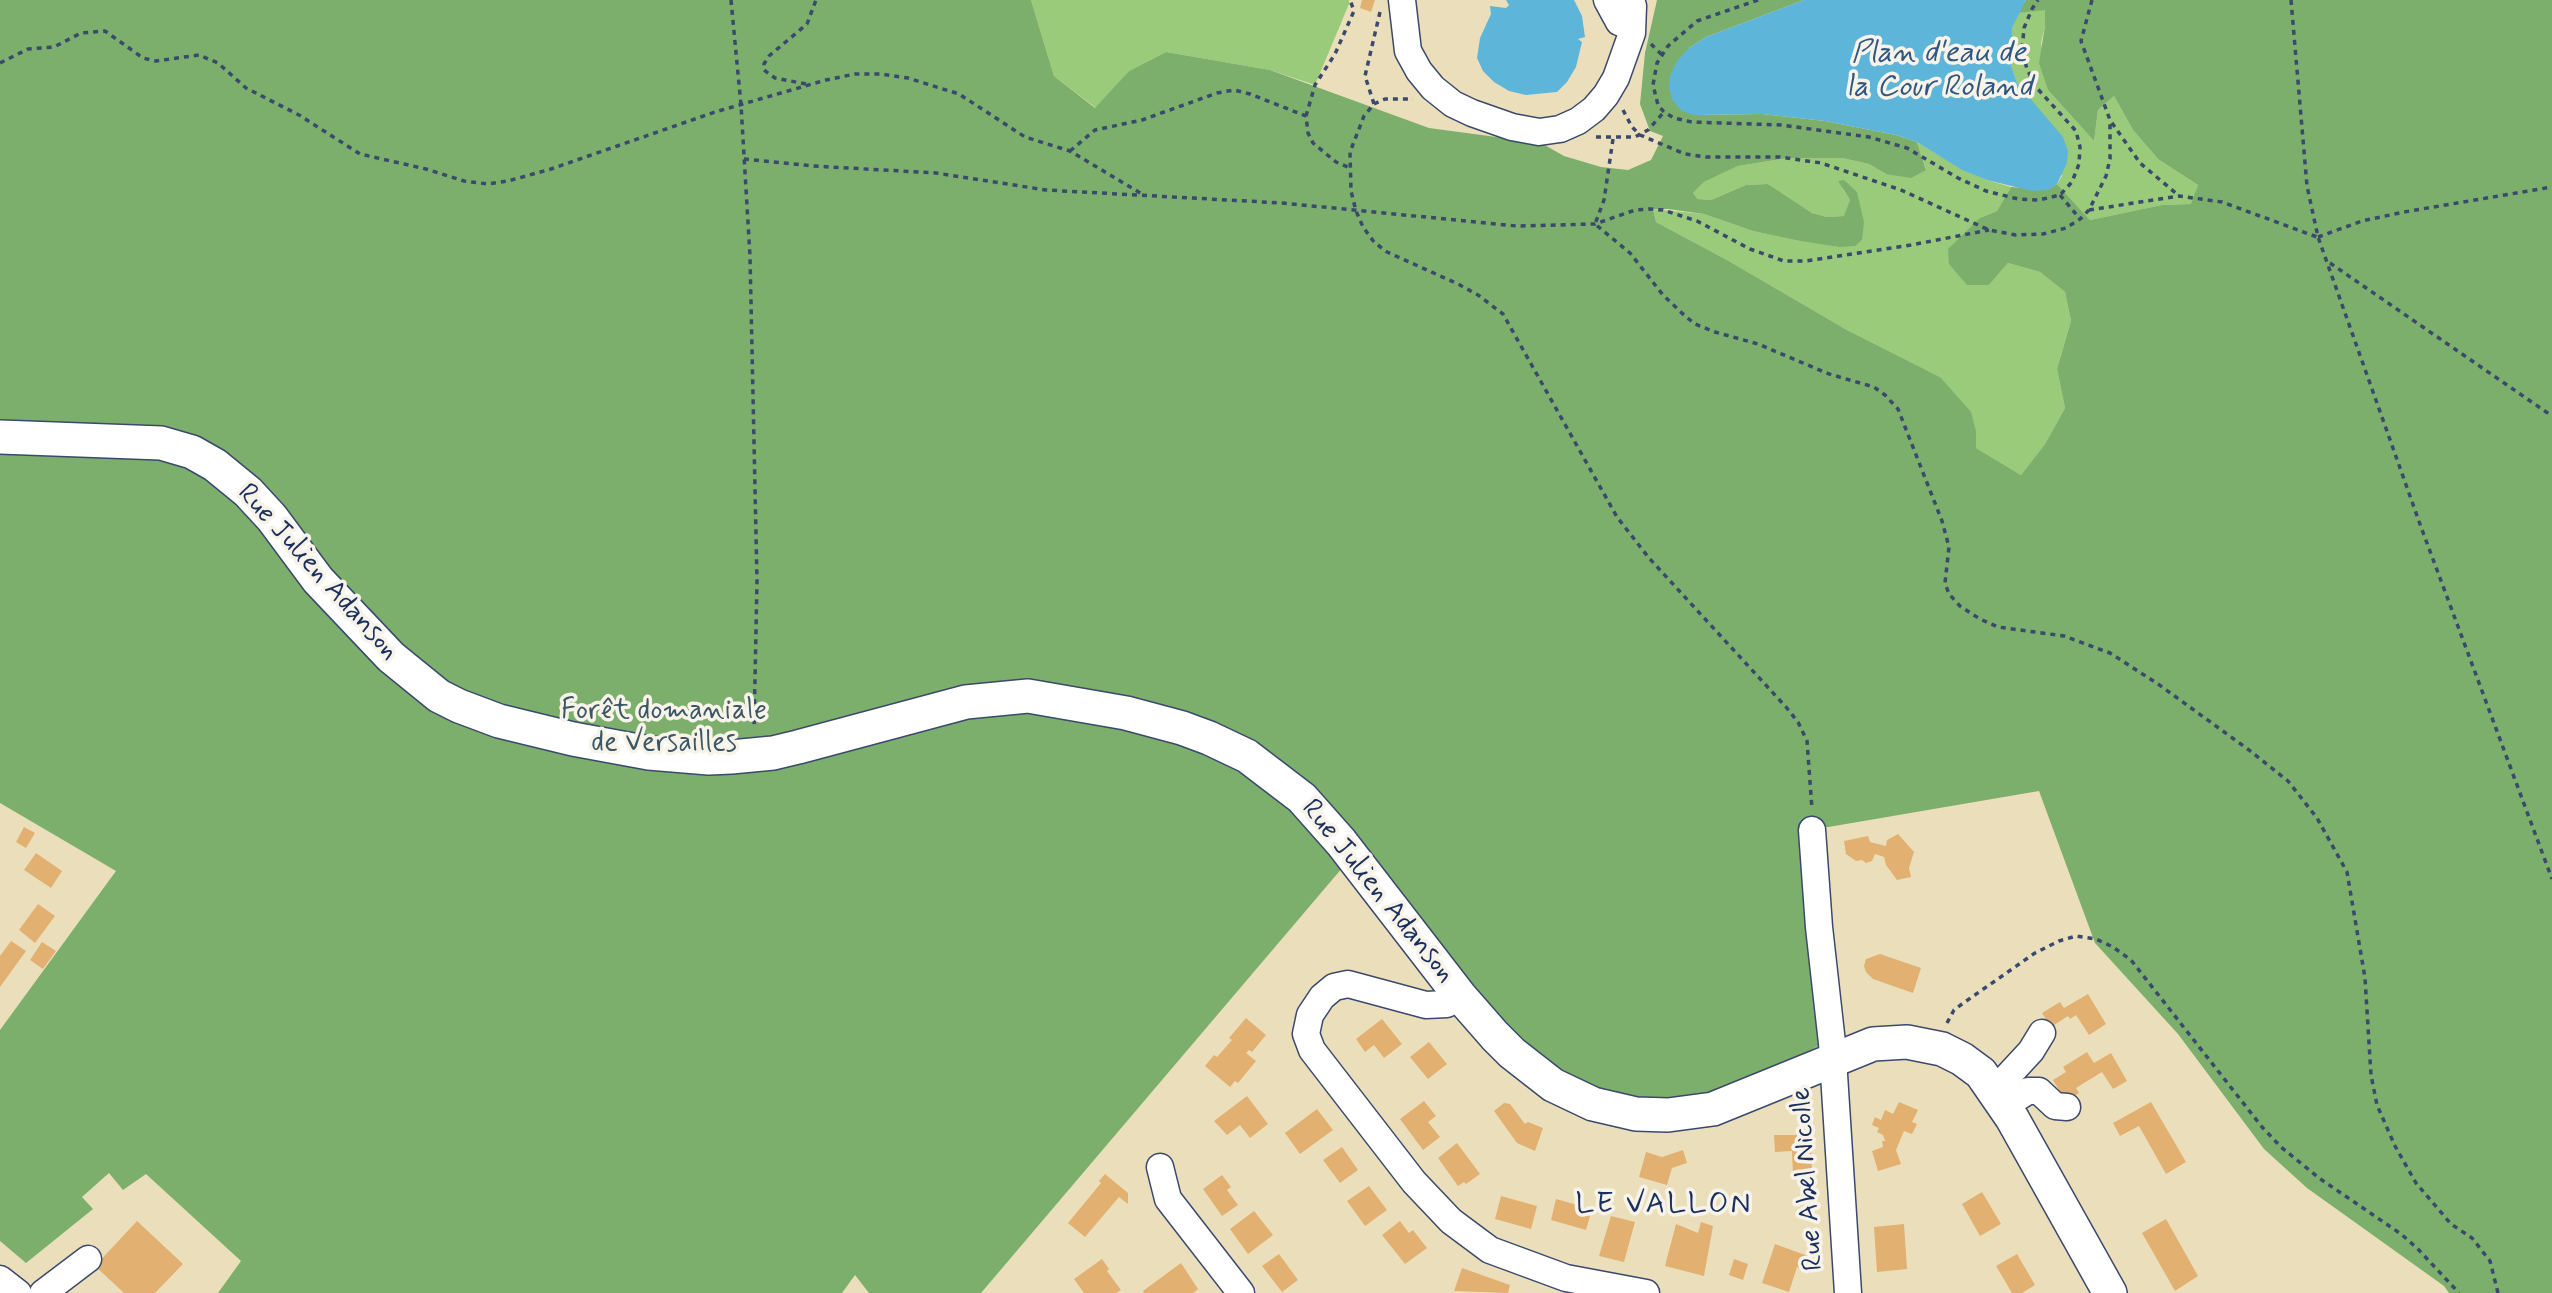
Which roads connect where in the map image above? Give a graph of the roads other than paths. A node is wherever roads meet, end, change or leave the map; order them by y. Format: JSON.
{"nodes":[{"id":1,"x":1607,"y":0,"type":"edge"},
{"id":2,"x":1631,"y":0,"type":"edge"},
{"id":3,"x":1391,"y":5,"type":"edge"},
{"id":4,"x":1632,"y":27,"type":"junction"},
{"id":5,"x":0,"y":437,"type":"edge"},
{"id":6,"x":1812,"y":830,"type":"road end"},
{"id":7,"x":1460,"y":996,"type":"junction"},
{"id":8,"x":2042,"y":1032,"type":"dead end"},
{"id":9,"x":1833,"y":1060,"type":"junction"},
{"id":10,"x":2004,"y":1107,"type":"junction"},
{"id":11,"x":2067,"y":1107,"type":"dead end"},
{"id":12,"x":1160,"y":1167,"type":"dead end"},
{"id":13,"x":88,"y":1259,"type":"dead end"},
{"id":14,"x":0,"y":1279,"type":"edge"},
{"id":15,"x":18,"y":1293,"type":"edge"},
{"id":16,"x":43,"y":1293,"type":"edge"},
{"id":17,"x":1241,"y":1293,"type":"edge"},
{"id":18,"x":1646,"y":1293,"type":"edge"},
{"id":19,"x":1848,"y":1293,"type":"edge"},
{"id":20,"x":2110,"y":1293,"type":"edge"}],
"edges":[{"from":1,"to":4,"type":"street"},
{"from":2,"to":4,"type":"street"},
{"from":3,"to":4,"type":"street"},
{"from":5,"to":7,"type":"main road","name":"Rue Julien Adanson"},
{"from":6,"to":9,"type":"street","name":"Rue Abel Nicolle"},
{"from":7,"to":9,"type":"main road","name":"Rue Julien Adanson"},
{"from":7,"to":18,"type":"street"},
{"from":8,"to":10,"type":"street"},
{"from":9,"to":10,"type":"main road","name":"Rue Julien Adanson"},
{"from":9,"to":19,"type":"street","name":"Rue Abel Nicolle"},
{"from":10,"to":11,"type":"street"},
{"from":10,"to":20,"type":"main road"},
{"from":12,"to":17,"type":"street"},
{"from":13,"to":16,"type":"street"},
{"from":14,"to":15,"type":"street"}]}
